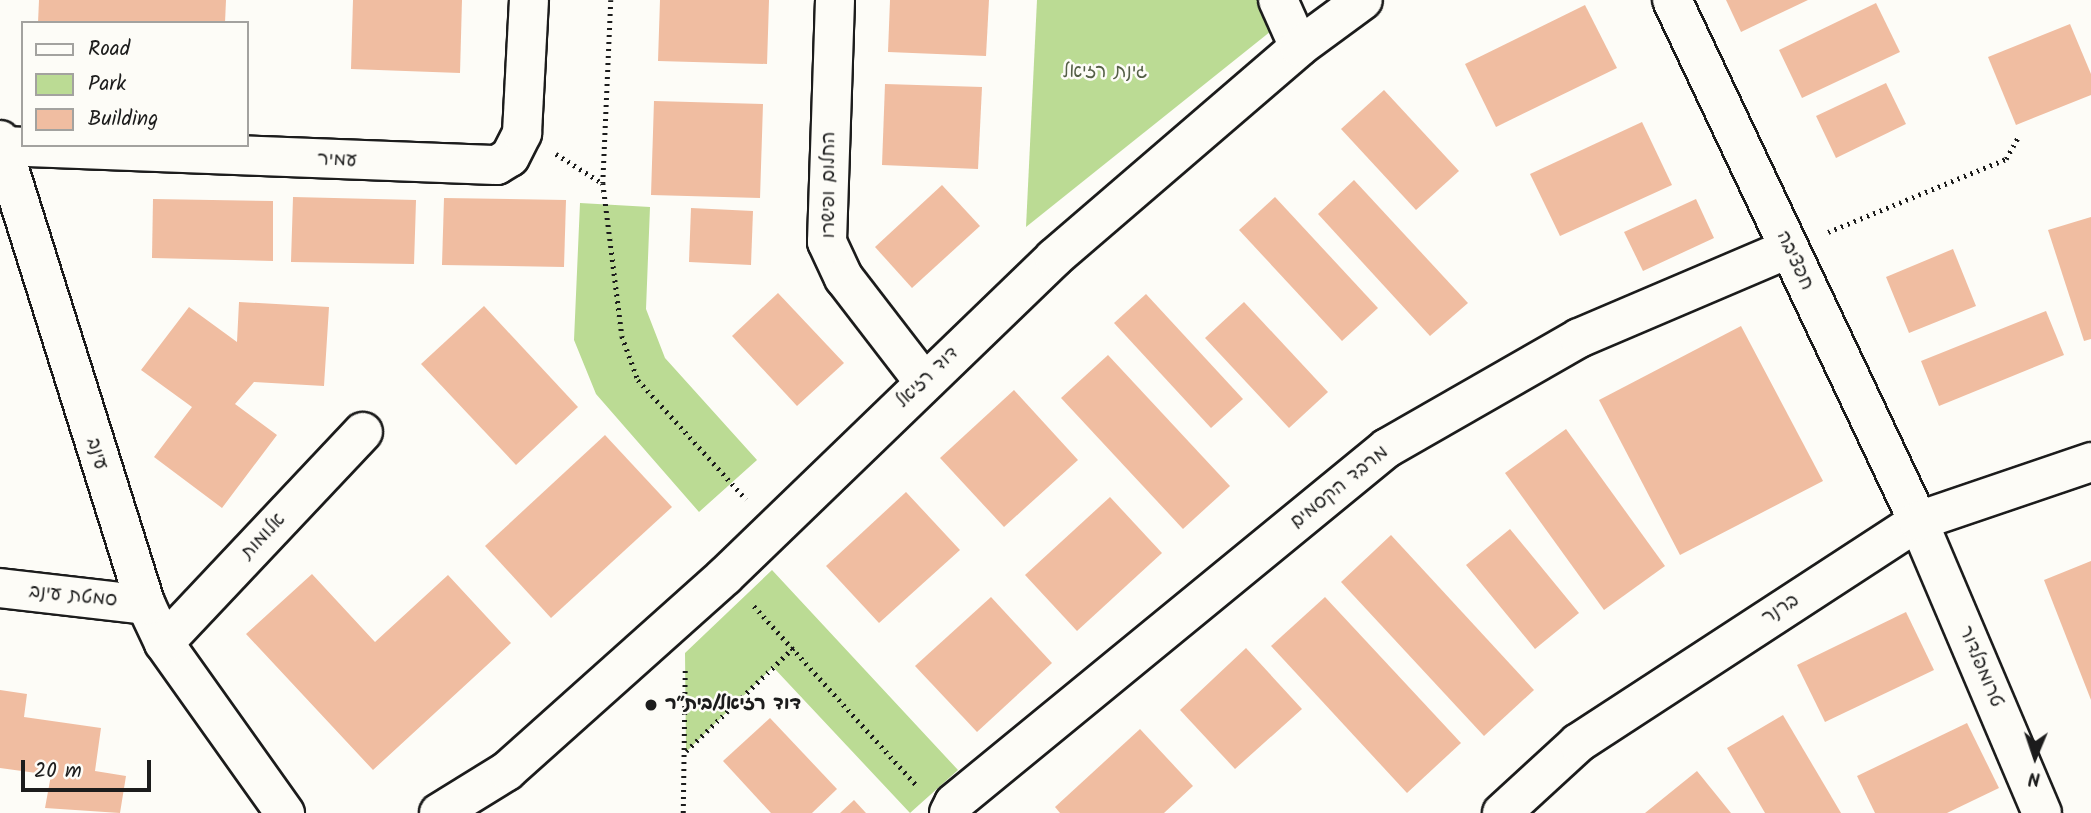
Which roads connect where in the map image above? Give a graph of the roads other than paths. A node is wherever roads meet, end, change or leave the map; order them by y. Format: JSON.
{"nodes":[{"id":1,"x":528,"y":0,"type":"edge"},
{"id":2,"x":835,"y":0,"type":"edge"},
{"id":3,"x":1278,"y":0,"type":"edge"},
{"id":4,"x":1363,"y":0,"type":"edge"},
{"id":5,"x":1672,"y":0,"type":"edge"},
{"id":6,"x":1299,"y":47,"type":"junction"},
{"id":7,"x":1,"y":143,"type":"edge"},
{"id":8,"x":21,"y":144,"type":"edge"},
{"id":9,"x":91,"y":147,"type":"edge"},
{"id":10,"x":1788,"y":248,"type":"junction"},
{"id":11,"x":924,"y":382,"type":"junction"},
{"id":12,"x":363,"y":432,"type":"dead end"},
{"id":13,"x":2091,"y":462,"type":"edge"},
{"id":14,"x":1917,"y":521,"type":"junction"},
{"id":15,"x":0,"y":588,"type":"edge"},
{"id":16,"x":146,"y":605,"type":"junction"},
{"id":17,"x":164,"y":643,"type":"junction"},
{"id":18,"x":235,"y":748,"type":"junction"},
{"id":19,"x":507,"y":771,"type":"junction"},
{"id":20,"x":936,"y":803,"type":"edge"},
{"id":21,"x":258,"y":813,"type":"edge"},
{"id":22,"x":285,"y":813,"type":"edge"},
{"id":23,"x":439,"y":813,"type":"edge"},
{"id":24,"x":480,"y":813,"type":"edge"},
{"id":25,"x":1502,"y":813,"type":"edge"},
{"id":26,"x":2042,"y":813,"type":"edge"}],
"edges":[{"from":1,"to":9,"type":"street","name":"עמיר"},
{"from":2,"to":11,"type":"street","name":"החלום ופישרו"},
{"from":3,"to":6,"type":"street"},
{"from":4,"to":6,"type":"street","name":"דוד רזיאל"},
{"from":5,"to":10,"type":"street","name":"חפציבה"},
{"from":6,"to":11,"type":"street","name":"דוד רזיאל"},
{"from":7,"to":8,"type":"street","name":"עמיר"},
{"from":7,"to":16,"type":"street","name":"עינב"},
{"from":10,"to":14,"type":"street","name":"חפציבה"},
{"from":10,"to":20,"type":"street","name":"מרבד הקסמים"},
{"from":11,"to":19,"type":"street","name":"דוד רזיאל"},
{"from":12,"to":17,"type":"street","name":"אלומות"},
{"from":13,"to":14,"type":"street","name":"ברנר"},
{"from":14,"to":25,"type":"street","name":"ברנר"},
{"from":14,"to":26,"type":"street","name":"טרומפלדור"},
{"from":15,"to":16,"type":"street","name":"סמטת עינב"},
{"from":16,"to":17,"type":"street","name":"עינב"},
{"from":17,"to":18,"type":"street","name":"עינב"},
{"from":18,"to":21,"type":"street","name":"עינב"},
{"from":18,"to":22,"type":"street","name":"עינב"},
{"from":19,"to":23,"type":"street","name":"דוד רזיאל"},
{"from":19,"to":24,"type":"street","name":"דוד רזיאל"}]}
